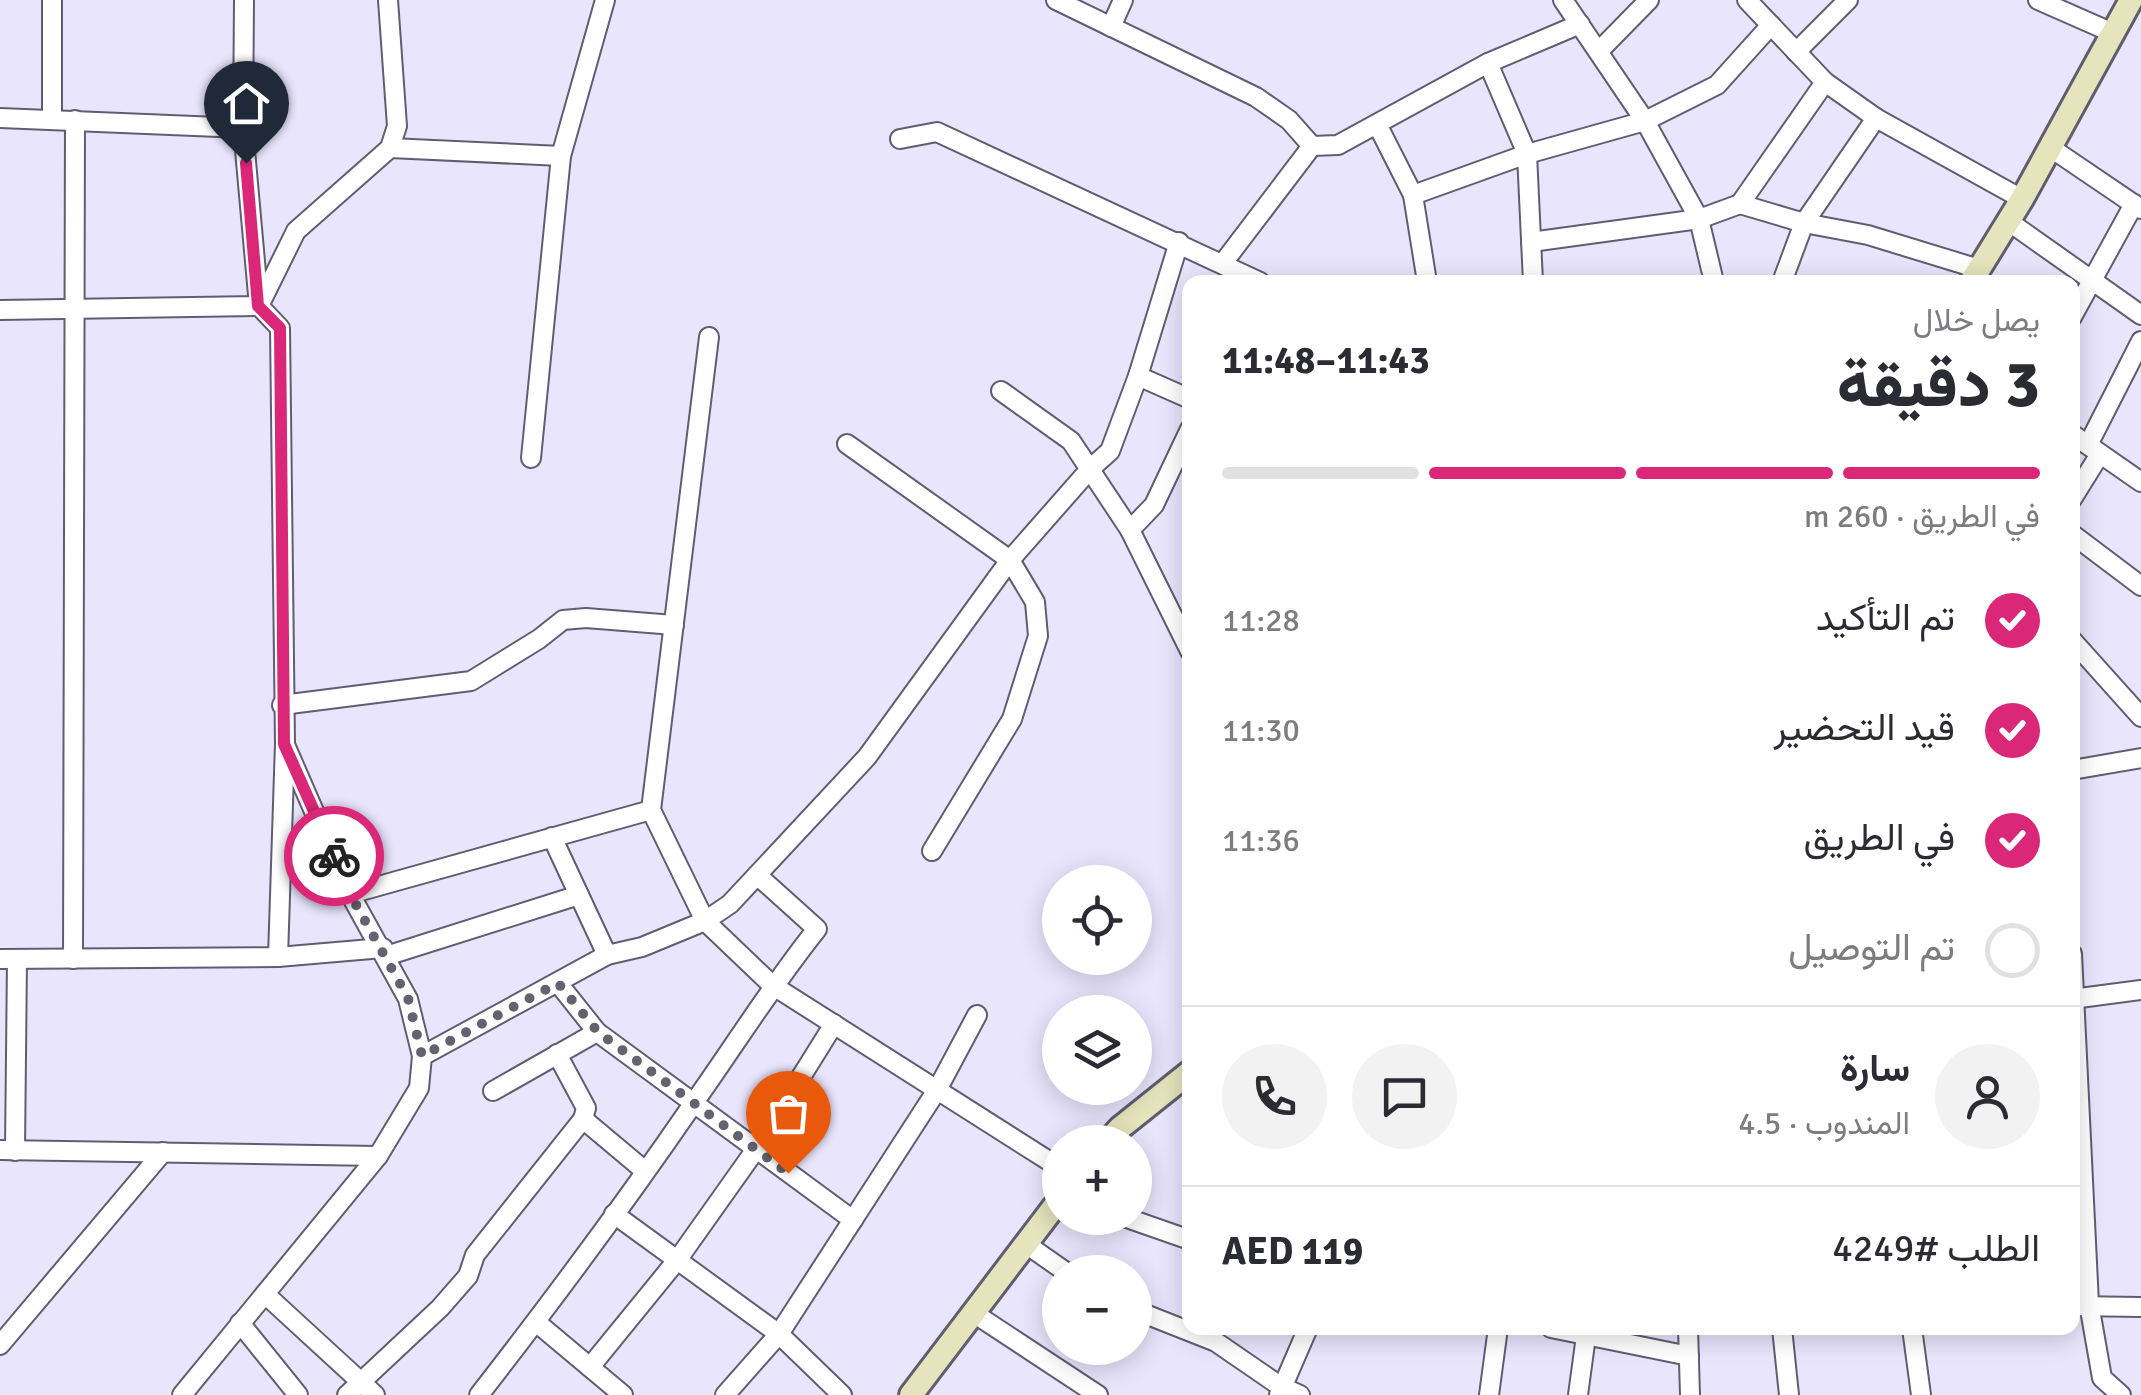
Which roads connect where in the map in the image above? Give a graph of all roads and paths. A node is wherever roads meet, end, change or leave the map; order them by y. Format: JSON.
{"nodes":[{"id":1,"x":52,"y":0,"type":"edge"},
{"id":2,"x":244,"y":0,"type":"edge"},
{"id":3,"x":388,"y":0,"type":"edge"},
{"id":4,"x":605,"y":0,"type":"edge"},
{"id":5,"x":1056,"y":0,"type":"edge"},
{"id":6,"x":1123,"y":0,"type":"edge"},
{"id":7,"x":1563,"y":0,"type":"edge"},
{"id":8,"x":1649,"y":0,"type":"edge"},
{"id":9,"x":1747,"y":0,"type":"edge"},
{"id":10,"x":1848,"y":0,"type":"edge"},
{"id":11,"x":2038,"y":0,"type":"edge"},
{"id":12,"x":2127,"y":17,"type":"edge"},
{"id":13,"x":1580,"y":24,"type":"junction"},
{"id":14,"x":1771,"y":25,"type":"junction"},
{"id":15,"x":1111,"y":27,"type":"junction"},
{"id":16,"x":1599,"y":51,"type":"junction"},
{"id":17,"x":1796,"y":52,"type":"junction"},
{"id":18,"x":1488,"y":63,"type":"junction"},
{"id":19,"x":1824,"y":82,"type":"junction"},
{"id":20,"x":0,"y":118,"type":"edge"},
{"id":21,"x":1876,"y":118,"type":"junction"},
{"id":22,"x":52,"y":119,"type":"junction"},
{"id":23,"x":75,"y":120,"type":"junction"},
{"id":24,"x":1644,"y":122,"type":"junction"},
{"id":25,"x":1377,"y":124,"type":"junction"},
{"id":26,"x":243,"y":128,"type":"junction"},
{"id":27,"x":900,"y":139,"type":"dead end"},
{"id":28,"x":1312,"y":146,"type":"junction"},
{"id":29,"x":390,"y":148,"type":"junction"},
{"id":30,"x":2051,"y":148,"type":"junction"},
{"id":31,"x":1527,"y":154,"type":"junction"},
{"id":32,"x":561,"y":156,"type":"junction"},
{"id":33,"x":1413,"y":195,"type":"junction"},
{"id":34,"x":2022,"y":199,"type":"junction"},
{"id":35,"x":1740,"y":204,"type":"junction"},
{"id":36,"x":2137,"y":206,"type":"edge"},
{"id":37,"x":1700,"y":219,"type":"junction"},
{"id":38,"x":2008,"y":221,"type":"junction"},
{"id":39,"x":1804,"y":224,"type":"junction"},
{"id":40,"x":1179,"y":242,"type":"junction"},
{"id":41,"x":1531,"y":242,"type":"junction"},
{"id":42,"x":1223,"y":263,"type":"junction"},
{"id":43,"x":1236,"y":275,"type":"edge"},
{"id":44,"x":1427,"y":275,"type":"edge"},
{"id":45,"x":1533,"y":275,"type":"edge"},
{"id":46,"x":1712,"y":275,"type":"edge"},
{"id":47,"x":1785,"y":275,"type":"edge"},
{"id":48,"x":1972,"y":275,"type":"edge"},
{"id":49,"x":1976,"y":275,"type":"edge"},
{"id":50,"x":2090,"y":279,"type":"junction"},
{"id":51,"x":2080,"y":300,"type":"edge"},
{"id":52,"x":258,"y":306,"type":"junction"},
{"id":53,"x":0,"y":310,"type":"edge"},
{"id":54,"x":76,"y":311,"type":"junction"},
{"id":55,"x":2141,"y":315,"type":"edge"},
{"id":56,"x":710,"y":338,"type":"dead end"},
{"id":57,"x":2141,"y":341,"type":"edge"},
{"id":58,"x":1138,"y":376,"type":"junction"},
{"id":59,"x":1002,"y":391,"type":"dead end"},
{"id":60,"x":1182,"y":395,"type":"edge"},
{"id":61,"x":2080,"y":440,"type":"edge"},
{"id":62,"x":847,"y":444,"type":"dead end"},
{"id":63,"x":1182,"y":447,"type":"edge"},
{"id":64,"x":2094,"y":450,"type":"junction"},
{"id":65,"x":530,"y":458,"type":"dead end"},
{"id":66,"x":1090,"y":469,"type":"junction"},
{"id":67,"x":2080,"y":481,"type":"edge"},
{"id":68,"x":2141,"y":482,"type":"edge"},
{"id":69,"x":1130,"y":530,"type":"junction"},
{"id":70,"x":2080,"y":540,"type":"edge"},
{"id":71,"x":1010,"y":560,"type":"junction"},
{"id":72,"x":2141,"y":586,"type":"edge"},
{"id":73,"x":674,"y":625,"type":"junction"},
{"id":74,"x":1182,"y":635,"type":"edge"},
{"id":75,"x":2080,"y":649,"type":"edge"},
{"id":76,"x":282,"y":705,"type":"junction"},
{"id":77,"x":2141,"y":718,"type":"edge"},
{"id":78,"x":284,"y":744,"type":"junction"},
{"id":79,"x":2141,"y":758,"type":"edge"},
{"id":80,"x":2080,"y":769,"type":"edge"},
{"id":81,"x":651,"y":810,"type":"junction"},
{"id":82,"x":552,"y":837,"type":"junction"},
{"id":83,"x":932,"y":851,"type":"dead end"},
{"id":84,"x":757,"y":875,"type":"junction"},
{"id":85,"x":350,"y":894,"type":"junction"},
{"id":86,"x":579,"y":895,"type":"junction"},
{"id":87,"x":706,"y":922,"type":"junction"},
{"id":88,"x":384,"y":952,"type":"junction"},
{"id":89,"x":608,"y":956,"type":"junction"},
{"id":90,"x":278,"y":957,"type":"junction"},
{"id":91,"x":8,"y":959,"type":"edge"},
{"id":92,"x":73,"y":959,"type":"junction"},
{"id":93,"x":558,"y":983,"type":"junction"},
{"id":94,"x":772,"y":985,"type":"junction"},
{"id":95,"x":2141,"y":990,"type":"edge"},
{"id":96,"x":2080,"y":997,"type":"edge"},
{"id":97,"x":976,"y":1014,"type":"dead end"},
{"id":98,"x":834,"y":1024,"type":"junction"},
{"id":99,"x":598,"y":1032,"type":"junction"},
{"id":100,"x":557,"y":1054,"type":"junction"},
{"id":101,"x":422,"y":1056,"type":"junction"},
{"id":102,"x":1182,"y":1078,"type":"edge"},
{"id":103,"x":937,"y":1090,"type":"junction"},
{"id":104,"x":493,"y":1091,"type":"dead end"},
{"id":105,"x":694,"y":1103,"type":"junction"},
{"id":106,"x":584,"y":1119,"type":"junction"},
{"id":107,"x":1124,"y":1125,"type":"edge"},
{"id":108,"x":8,"y":1150,"type":"edge"},
{"id":109,"x":756,"y":1150,"type":"junction"},
{"id":110,"x":163,"y":1152,"type":"junction"},
{"id":111,"x":378,"y":1156,"type":"junction"},
{"id":112,"x":1042,"y":1157,"type":"edge"},
{"id":113,"x":645,"y":1171,"type":"junction"},
{"id":114,"x":614,"y":1214,"type":"junction"},
{"id":115,"x":852,"y":1220,"type":"junction"},
{"id":116,"x":1042,"y":1223,"type":"edge"},
{"id":117,"x":1152,"y":1227,"type":"edge"},
{"id":118,"x":1182,"y":1237,"type":"edge"},
{"id":119,"x":1026,"y":1244,"type":"junction"},
{"id":120,"x":2080,"y":1254,"type":"edge"},
{"id":121,"x":1042,"y":1255,"type":"edge"},
{"id":122,"x":678,"y":1259,"type":"junction"},
{"id":123,"x":265,"y":1294,"type":"junction"},
{"id":124,"x":2081,"y":1305,"type":"edge"},
{"id":125,"x":2141,"y":1307,"type":"edge"},
{"id":126,"x":975,"y":1314,"type":"junction"},
{"id":127,"x":1152,"y":1317,"type":"edge"},
{"id":128,"x":536,"y":1322,"type":"junction"},
{"id":129,"x":240,"y":1323,"type":"junction"},
{"id":130,"x":1182,"y":1329,"type":"edge"},
{"id":131,"x":779,"y":1334,"type":"junction"},
{"id":132,"x":1198,"y":1335,"type":"edge"},
{"id":133,"x":1305,"y":1335,"type":"edge"},
{"id":134,"x":1494,"y":1335,"type":"edge"},
{"id":135,"x":1582,"y":1335,"type":"edge"},
{"id":136,"x":1688,"y":1335,"type":"edge"},
{"id":137,"x":1783,"y":1335,"type":"edge"},
{"id":138,"x":1913,"y":1335,"type":"edge"},
{"id":139,"x":1586,"y":1336,"type":"junction"},
{"id":140,"x":0,"y":1345,"type":"edge"},
{"id":141,"x":1689,"y":1356,"type":"junction"},
{"id":142,"x":590,"y":1367,"type":"junction"},
{"id":143,"x":1076,"y":1389,"type":"edge"},
{"id":144,"x":361,"y":1391,"type":"edge"},
{"id":145,"x":1280,"y":1391,"type":"edge"},
{"id":146,"x":182,"y":1395,"type":"edge"},
{"id":147,"x":298,"y":1395,"type":"edge"},
{"id":148,"x":480,"y":1395,"type":"edge"},
{"id":149,"x":622,"y":1395,"type":"edge"},
{"id":150,"x":725,"y":1395,"type":"edge"},
{"id":151,"x":842,"y":1395,"type":"edge"},
{"id":152,"x":911,"y":1395,"type":"edge"},
{"id":153,"x":1098,"y":1395,"type":"edge"},
{"id":154,"x":1300,"y":1395,"type":"edge"},
{"id":155,"x":1489,"y":1395,"type":"edge"},
{"id":156,"x":1578,"y":1395,"type":"edge"},
{"id":157,"x":1690,"y":1395,"type":"edge"},
{"id":158,"x":1789,"y":1395,"type":"edge"},
{"id":159,"x":1921,"y":1395,"type":"edge"},
{"id":160,"x":2121,"y":1395,"type":"edge"}],
"edges":[{"from":1,"to":22,"type":"street"},
{"from":2,"to":26,"type":"street"},
{"from":3,"to":29,"type":"street"},
{"from":4,"to":32,"type":"street"},
{"from":5,"to":15,"type":"street"},
{"from":6,"to":15,"type":"street"},
{"from":7,"to":13,"type":"street"},
{"from":8,"to":16,"type":"street"},
{"from":9,"to":14,"type":"street"},
{"from":10,"to":17,"type":"street"},
{"from":11,"to":12,"type":"street"},
{"from":12,"to":30,"type":"street"},
{"from":13,"to":16,"type":"street"},
{"from":13,"to":18,"type":"street"},
{"from":14,"to":17,"type":"street"},
{"from":14,"to":24,"type":"street"},
{"from":15,"to":28,"type":"street"},
{"from":16,"to":24,"type":"street"},
{"from":17,"to":19,"type":"street"},
{"from":18,"to":25,"type":"street"},
{"from":18,"to":31,"type":"street"},
{"from":19,"to":21,"type":"street"},
{"from":19,"to":35,"type":"street"},
{"from":20,"to":22,"type":"street"},
{"from":21,"to":34,"type":"street"},
{"from":21,"to":39,"type":"street"},
{"from":22,"to":23,"type":"street"},
{"from":23,"to":26,"type":"street"},
{"from":23,"to":54,"type":"street"},
{"from":24,"to":31,"type":"street"},
{"from":24,"to":37,"type":"street"},
{"from":25,"to":28,"type":"street"},
{"from":25,"to":33,"type":"street"},
{"from":26,"to":52,"type":"street"},
{"from":27,"to":40,"type":"street"},
{"from":28,"to":42,"type":"street"},
{"from":29,"to":32,"type":"street"},
{"from":29,"to":52,"type":"street"},
{"from":30,"to":34,"type":"street"},
{"from":30,"to":36,"type":"street"},
{"from":31,"to":33,"type":"street"},
{"from":31,"to":41,"type":"street"},
{"from":32,"to":65,"type":"street"},
{"from":33,"to":44,"type":"street"},
{"from":34,"to":38,"type":"street"},
{"from":35,"to":37,"type":"street"},
{"from":35,"to":39,"type":"street"},
{"from":36,"to":50,"type":"street"},
{"from":37,"to":41,"type":"street"},
{"from":37,"to":46,"type":"street"},
{"from":38,"to":49,"type":"street"},
{"from":38,"to":50,"type":"street"},
{"from":39,"to":47,"type":"street"},
{"from":39,"to":48,"type":"street"},
{"from":40,"to":42,"type":"street"},
{"from":40,"to":58,"type":"street"},
{"from":41,"to":45,"type":"street"},
{"from":42,"to":43,"type":"street"},
{"from":50,"to":51,"type":"street"},
{"from":50,"to":55,"type":"street"},
{"from":52,"to":54,"type":"street"},
{"from":52,"to":76,"type":"street"},
{"from":53,"to":54,"type":"street"},
{"from":54,"to":92,"type":"street"},
{"from":56,"to":73,"type":"street"},
{"from":57,"to":64,"type":"street"},
{"from":58,"to":60,"type":"street"},
{"from":58,"to":66,"type":"street"},
{"from":59,"to":66,"type":"street"},
{"from":61,"to":64,"type":"street"},
{"from":62,"to":71,"type":"street"},
{"from":63,"to":69,"type":"street"},
{"from":64,"to":67,"type":"street"},
{"from":64,"to":68,"type":"street"},
{"from":66,"to":69,"type":"street"},
{"from":66,"to":71,"type":"street"},
{"from":69,"to":74,"type":"street"},
{"from":70,"to":72,"type":"street"},
{"from":71,"to":83,"type":"street"},
{"from":71,"to":84,"type":"street"},
{"from":73,"to":76,"type":"street"},
{"from":73,"to":81,"type":"street"},
{"from":75,"to":77,"type":"street"},
{"from":76,"to":78,"type":"street"},
{"from":78,"to":85,"type":"street"},
{"from":78,"to":90,"type":"street"},
{"from":79,"to":80,"type":"street"},
{"from":81,"to":82,"type":"street"},
{"from":81,"to":87,"type":"street"},
{"from":82,"to":85,"type":"street"},
{"from":82,"to":86,"type":"street"},
{"from":84,"to":87,"type":"street"},
{"from":84,"to":94,"type":"street"},
{"from":85,"to":88,"type":"street"},
{"from":86,"to":88,"type":"street"},
{"from":86,"to":89,"type":"street"},
{"from":87,"to":89,"type":"street"},
{"from":87,"to":94,"type":"street"},
{"from":88,"to":90,"type":"street"},
{"from":88,"to":101,"type":"street"},
{"from":89,"to":93,"type":"street"},
{"from":90,"to":92,"type":"street"},
{"from":91,"to":92,"type":"street"},
{"from":91,"to":108,"type":"street"},
{"from":93,"to":99,"type":"street"},
{"from":93,"to":101,"type":"street"},
{"from":94,"to":98,"type":"street"},
{"from":94,"to":105,"type":"street"},
{"from":95,"to":96,"type":"street"},
{"from":97,"to":103,"type":"street"},
{"from":98,"to":103,"type":"street"},
{"from":98,"to":109,"type":"street"},
{"from":99,"to":100,"type":"street"},
{"from":99,"to":105,"type":"street"},
{"from":100,"to":104,"type":"street"},
{"from":100,"to":106,"type":"street"},
{"from":101,"to":111,"type":"street"},
{"from":102,"to":107,"type":"street"},
{"from":103,"to":112,"type":"street"},
{"from":103,"to":115,"type":"street"},
{"from":105,"to":109,"type":"street"},
{"from":105,"to":113,"type":"street"},
{"from":106,"to":113,"type":"street"},
{"from":106,"to":144,"type":"street"},
{"from":108,"to":110,"type":"street"},
{"from":109,"to":115,"type":"street"},
{"from":109,"to":122,"type":"street"},
{"from":110,"to":111,"type":"street"},
{"from":110,"to":140,"type":"street"},
{"from":111,"to":123,"type":"street"},
{"from":113,"to":114,"type":"street"},
{"from":114,"to":122,"type":"street"},
{"from":114,"to":128,"type":"street"},
{"from":115,"to":131,"type":"street"},
{"from":116,"to":119,"type":"street"},
{"from":117,"to":118,"type":"street"},
{"from":119,"to":121,"type":"street"},
{"from":119,"to":126,"type":"street"},
{"from":120,"to":124,"type":"street"},
{"from":122,"to":131,"type":"street"},
{"from":122,"to":142,"type":"street"},
{"from":123,"to":129,"type":"street"},
{"from":123,"to":144,"type":"street"},
{"from":124,"to":125,"type":"street"},
{"from":124,"to":160,"type":"street"},
{"from":126,"to":143,"type":"street"},
{"from":126,"to":152,"type":"street"},
{"from":127,"to":130,"type":"street"},
{"from":128,"to":142,"type":"street"},
{"from":128,"to":148,"type":"street"},
{"from":129,"to":146,"type":"street"},
{"from":129,"to":147,"type":"street"},
{"from":131,"to":150,"type":"street"},
{"from":131,"to":151,"type":"street"},
{"from":132,"to":145,"type":"street"},
{"from":133,"to":145,"type":"street"},
{"from":134,"to":155,"type":"street"},
{"from":135,"to":139,"type":"street"},
{"from":136,"to":141,"type":"street"},
{"from":137,"to":158,"type":"street"},
{"from":138,"to":159,"type":"street"},
{"from":139,"to":141,"type":"street"},
{"from":139,"to":156,"type":"street"},
{"from":141,"to":157,"type":"street"},
{"from":142,"to":149,"type":"street"},
{"from":143,"to":153,"type":"street"},
{"from":145,"to":154,"type":"street"}]}
